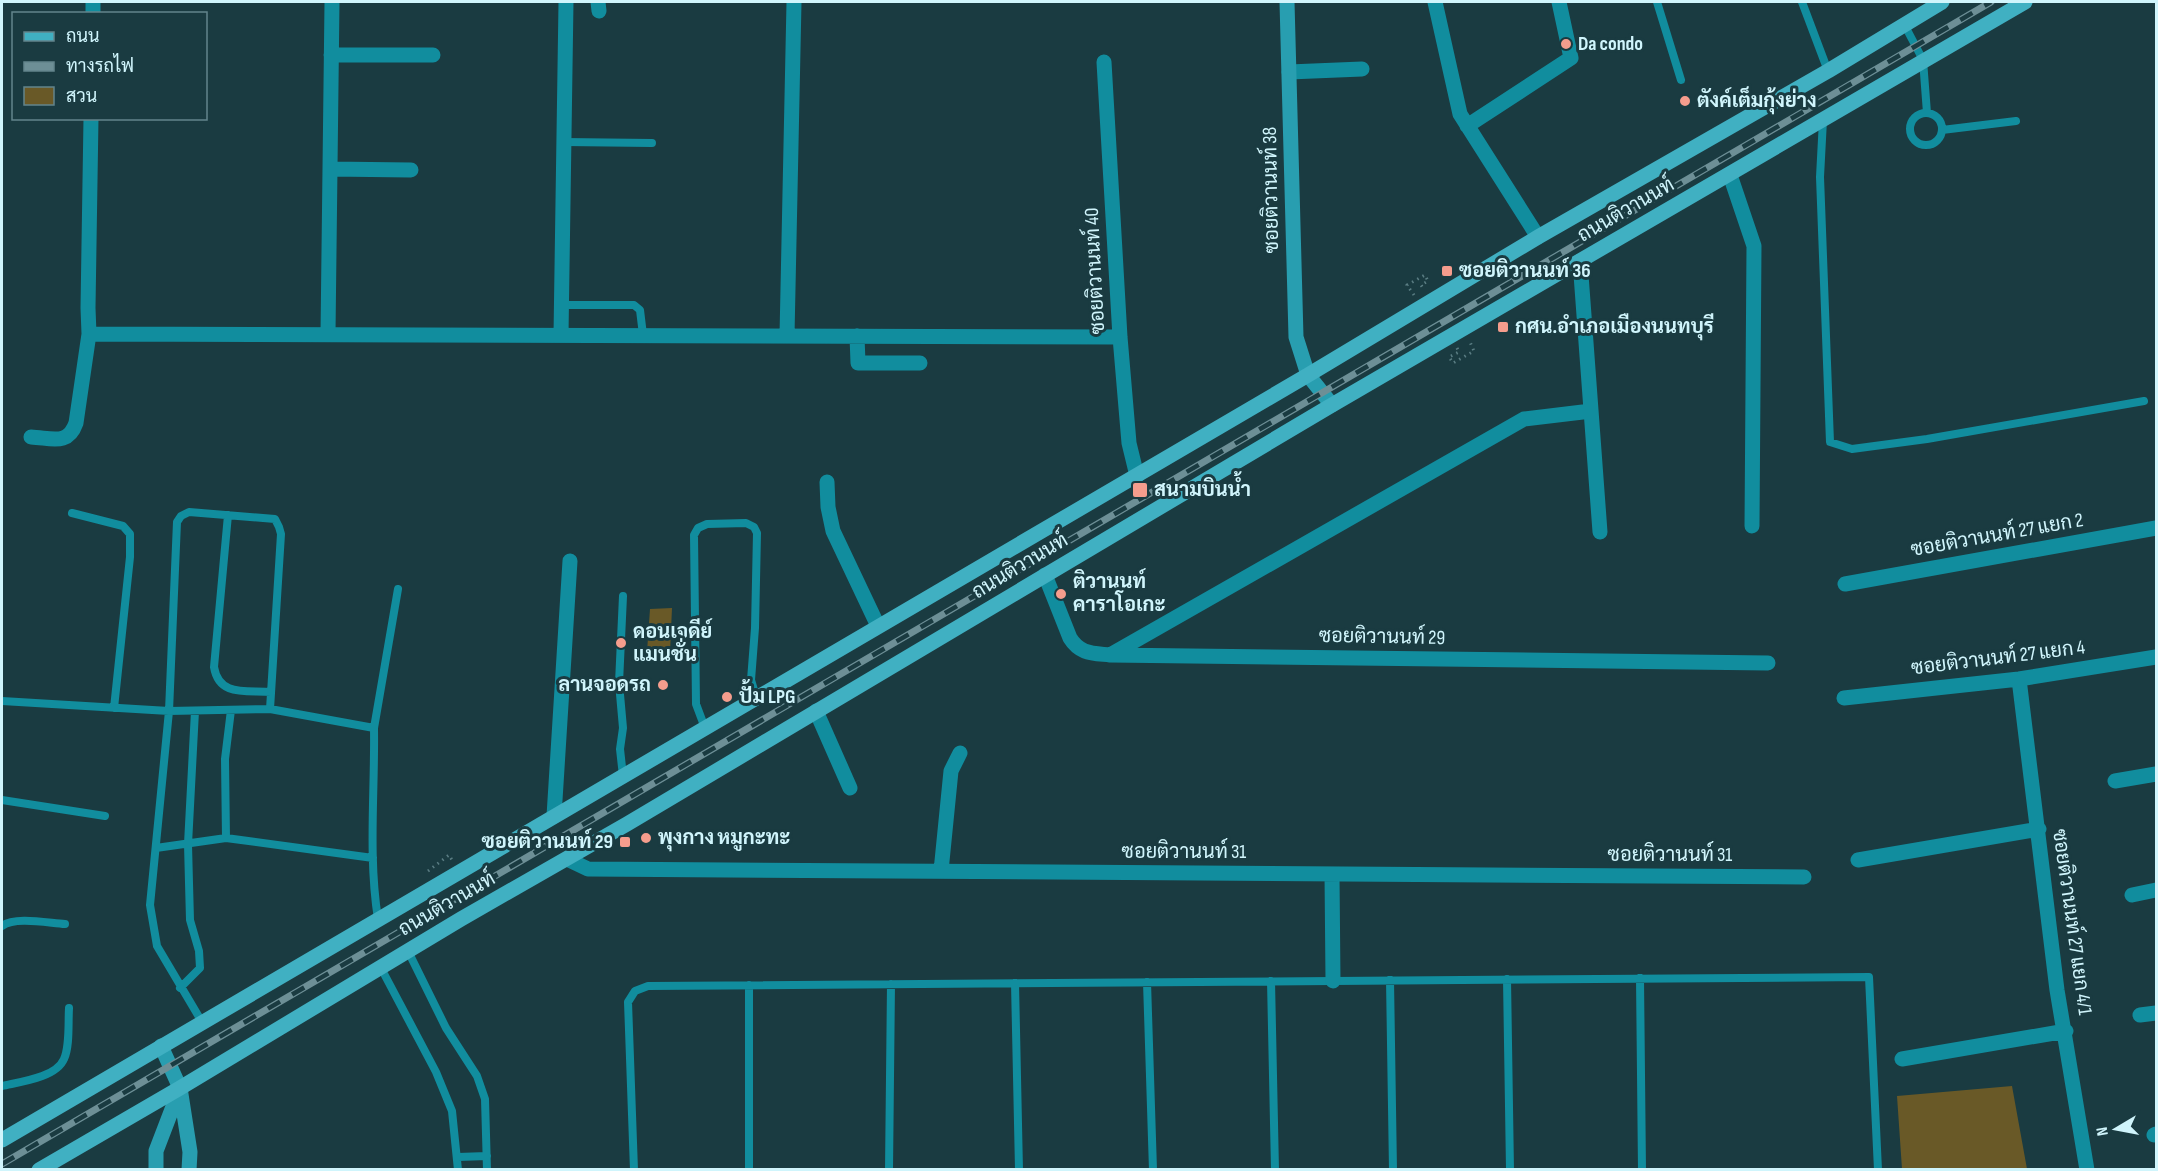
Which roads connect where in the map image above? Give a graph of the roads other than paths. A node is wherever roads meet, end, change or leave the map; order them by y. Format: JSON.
{"nodes":[{"id":1,"x":332,"y":2,"type":"edge"},
{"id":2,"x":566,"y":2,"type":"edge"},
{"id":3,"x":794,"y":2,"type":"edge"},
{"id":4,"x":1287,"y":2,"type":"edge"},
{"id":5,"x":1435,"y":2,"type":"edge"},
{"id":6,"x":1559,"y":2,"type":"edge"},
{"id":7,"x":1657,"y":2,"type":"edge"},
{"id":8,"x":1802,"y":2,"type":"edge"},
{"id":9,"x":1942,"y":2,"type":"edge"},
{"id":10,"x":2025,"y":2,"type":"edge"},
{"id":11,"x":1905,"y":24,"type":"junction"},
{"id":12,"x":331,"y":55,"type":"junction"},
{"id":13,"x":433,"y":55,"type":"dead end"},
{"id":14,"x":1923,"y":60,"type":"junction"},
{"id":15,"x":1104,"y":62,"type":"dead end"},
{"id":16,"x":1362,"y":69,"type":"dead end"},
{"id":17,"x":1828,"y":71,"type":"junction"},
{"id":18,"x":1289,"y":72,"type":"junction"},
{"id":19,"x":1681,"y":80,"type":"dead end"},
{"id":20,"x":1927,"y":113,"type":"junction"},
{"id":21,"x":91,"y":120,"type":"edge"},
{"id":22,"x":1823,"y":120,"type":"junction"},
{"id":23,"x":2016,"y":122,"type":"dead end"},
{"id":24,"x":1467,"y":126,"type":"junction"},
{"id":25,"x":1942,"y":130,"type":"junction"},
{"id":26,"x":564,"y":142,"type":"junction"},
{"id":27,"x":652,"y":143,"type":"dead end"},
{"id":28,"x":330,"y":169,"type":"junction"},
{"id":29,"x":411,"y":170,"type":"dead end"},
{"id":30,"x":1730,"y":175,"type":"junction"},
{"id":31,"x":1538,"y":237,"type":"junction"},
{"id":32,"x":1580,"y":261,"type":"junction"},
{"id":33,"x":561,"y":305,"type":"junction"},
{"id":34,"x":89,"y":334,"type":"junction"},
{"id":35,"x":328,"y":334,"type":"junction"},
{"id":36,"x":561,"y":335,"type":"junction"},
{"id":37,"x":643,"y":335,"type":"junction"},
{"id":38,"x":787,"y":336,"type":"junction"},
{"id":39,"x":857,"y":336,"type":"junction"},
{"id":40,"x":1120,"y":337,"type":"junction"},
{"id":41,"x":920,"y":363,"type":"dead end"},
{"id":42,"x":1308,"y":375,"type":"junction"},
{"id":43,"x":2144,"y":401,"type":"dead end"},
{"id":44,"x":1332,"y":405,"type":"junction"},
{"id":45,"x":1591,"y":411,"type":"junction"},
{"id":46,"x":31,"y":437,"type":"dead end"},
{"id":47,"x":1137,"y":476,"type":"junction"},
{"id":48,"x":827,"y":482,"type":"dead end"},
{"id":49,"x":72,"y":513,"type":"dead end"},
{"id":50,"x":228,"y":515,"type":"junction"},
{"id":51,"x":1752,"y":526,"type":"dead end"},
{"id":52,"x":2157,"y":528,"type":"edge"},
{"id":53,"x":1600,"y":532,"type":"dead end"},
{"id":54,"x":570,"y":561,"type":"dead end"},
{"id":55,"x":1046,"y":575,"type":"junction"},
{"id":56,"x":1845,"y":584,"type":"dead end"},
{"id":57,"x":398,"y":589,"type":"dead end"},
{"id":58,"x":623,"y":596,"type":"dead end"},
{"id":59,"x":878,"y":626,"type":"junction"},
{"id":60,"x":1110,"y":655,"type":"junction"},
{"id":61,"x":2157,"y":657,"type":"edge"},
{"id":62,"x":1768,"y":663,"type":"dead end"},
{"id":63,"x":2019,"y":679,"type":"junction"},
{"id":64,"x":271,"y":692,"type":"junction"},
{"id":65,"x":756,"y":697,"type":"junction"},
{"id":66,"x":1844,"y":698,"type":"dead end"},
{"id":67,"x":2,"y":701,"type":"edge"},
{"id":68,"x":114,"y":708,"type":"junction"},
{"id":69,"x":270,"y":709,"type":"junction"},
{"id":70,"x":231,"y":710,"type":"junction"},
{"id":71,"x":170,"y":711,"type":"junction"},
{"id":72,"x":195,"y":711,"type":"junction"},
{"id":73,"x":816,"y":711,"type":"junction"},
{"id":74,"x":374,"y":728,"type":"junction"},
{"id":75,"x":705,"y":728,"type":"junction"},
{"id":76,"x":960,"y":753,"type":"dead end"},
{"id":77,"x":2157,"y":774,"type":"edge"},
{"id":78,"x":623,"y":776,"type":"junction"},
{"id":79,"x":2115,"y":781,"type":"dead end"},
{"id":80,"x":850,"y":788,"type":"dead end"},
{"id":81,"x":2,"y":800,"type":"edge"},
{"id":82,"x":105,"y":816,"type":"dead end"},
{"id":83,"x":554,"y":816,"type":"junction"},
{"id":84,"x":2039,"y":829,"type":"junction"},
{"id":85,"x":226,"y":838,"type":"junction"},
{"id":86,"x":188,"y":844,"type":"junction"},
{"id":87,"x":156,"y":848,"type":"junction"},
{"id":88,"x":373,"y":858,"type":"junction"},
{"id":89,"x":567,"y":859,"type":"junction"},
{"id":90,"x":1858,"y":860,"type":"dead end"},
{"id":91,"x":941,"y":871,"type":"junction"},
{"id":92,"x":1332,"y":874,"type":"junction"},
{"id":93,"x":1803,"y":877,"type":"dead end"},
{"id":94,"x":2157,"y":890,"type":"edge"},
{"id":95,"x":2132,"y":895,"type":"dead end"},
{"id":96,"x":378,"y":919,"type":"junction"},
{"id":97,"x":65,"y":924,"type":"dead end"},
{"id":98,"x":2,"y":926,"type":"edge"},
{"id":99,"x":408,"y":951,"type":"junction"},
{"id":100,"x":381,"y":968,"type":"junction"},
{"id":101,"x":1640,"y":978,"type":"junction"},
{"id":102,"x":1507,"y":979,"type":"junction"},
{"id":103,"x":1390,"y":980,"type":"junction"},
{"id":104,"x":1271,"y":981,"type":"junction"},
{"id":105,"x":1333,"y":981,"type":"junction"},
{"id":106,"x":1148,"y":982,"type":"junction"},
{"id":107,"x":1015,"y":983,"type":"junction"},
{"id":108,"x":891,"y":984,"type":"junction"},
{"id":109,"x":749,"y":985,"type":"junction"},
{"id":110,"x":180,"y":988,"type":"junction"},
{"id":111,"x":69,"y":1008,"type":"dead end"},
{"id":112,"x":2157,"y":1012,"type":"edge"},
{"id":113,"x":2140,"y":1015,"type":"dead end"},
{"id":114,"x":202,"y":1022,"type":"junction"},
{"id":115,"x":2066,"y":1030,"type":"junction"},
{"id":116,"x":161,"y":1046,"type":"junction"},
{"id":117,"x":1902,"y":1059,"type":"dead end"},
{"id":118,"x":2,"y":1086,"type":"edge"},
{"id":119,"x":180,"y":1088,"type":"junction"},
{"id":120,"x":2,"y":1140,"type":"edge"},
{"id":121,"x":458,"y":1156,"type":"junction"},
{"id":122,"x":487,"y":1156,"type":"junction"},
{"id":123,"x":39,"y":1170,"type":"edge"},
{"id":124,"x":156,"y":1170,"type":"edge"},
{"id":125,"x":189,"y":1170,"type":"edge"},
{"id":126,"x":458,"y":1170,"type":"edge"},
{"id":127,"x":487,"y":1170,"type":"edge"},
{"id":128,"x":634,"y":1170,"type":"edge"},
{"id":129,"x":749,"y":1170,"type":"edge"},
{"id":130,"x":889,"y":1170,"type":"edge"},
{"id":131,"x":1019,"y":1170,"type":"edge"},
{"id":132,"x":1153,"y":1170,"type":"edge"},
{"id":133,"x":1275,"y":1170,"type":"edge"},
{"id":134,"x":1393,"y":1170,"type":"edge"},
{"id":135,"x":1510,"y":1170,"type":"edge"},
{"id":136,"x":1642,"y":1170,"type":"edge"},
{"id":137,"x":1878,"y":1170,"type":"edge"},
{"id":138,"x":2087,"y":1170,"type":"edge"}],
"edges":[{"from":1,"to":12,"type":"street"},
{"from":2,"to":26,"type":"street"},
{"from":3,"to":38,"type":"street"},
{"from":4,"to":18,"type":"street","name":"ซอยติวานนท์ 38"},
{"from":5,"to":24,"type":"street"},
{"from":6,"to":24,"type":"street"},
{"from":7,"to":19,"type":"lane"},
{"from":8,"to":17,"type":"lane"},
{"from":9,"to":11,"type":"main road","name":"ถนนติวานนท์"},
{"from":10,"to":14,"type":"main road","name":"ถนนติวานนท์"},
{"from":11,"to":14,"type":"lane"},
{"from":11,"to":17,"type":"main road","name":"ถนนติวานนท์"},
{"from":12,"to":13,"type":"street"},
{"from":12,"to":28,"type":"street"},
{"from":14,"to":20,"type":"lane"},
{"from":14,"to":22,"type":"main road","name":"ถนนติวานนท์"},
{"from":15,"to":40,"type":"street","name":"ซอยติวานนท์ 40"},
{"from":16,"to":18,"type":"street"},
{"from":17,"to":31,"type":"main road","name":"ถนนติวานนท์"},
{"from":18,"to":42,"type":"street","name":"ซอยติวานนท์ 38"},
{"from":20,"to":25,"type":"lane"},
{"from":20,"to":25,"type":"lane"},
{"from":21,"to":34,"type":"street"},
{"from":22,"to":30,"type":"main road","name":"ถนนติวานนท์"},
{"from":22,"to":43,"type":"lane"},
{"from":23,"to":25,"type":"lane"},
{"from":24,"to":31,"type":"street"},
{"from":26,"to":27,"type":"lane"},
{"from":26,"to":33,"type":"street"},
{"from":28,"to":29,"type":"street"},
{"from":28,"to":35,"type":"street"},
{"from":30,"to":32,"type":"main road","name":"ถนนติวานนท์"},
{"from":30,"to":51,"type":"street"},
{"from":31,"to":42,"type":"main road","name":"ถนนติวานนท์"},
{"from":32,"to":44,"type":"main road","name":"ถนนติวานนท์"},
{"from":32,"to":45,"type":"street"},
{"from":33,"to":36,"type":"street"},
{"from":33,"to":37,"type":"lane"},
{"from":34,"to":35,"type":"street"},
{"from":34,"to":46,"type":"street"},
{"from":35,"to":36,"type":"street"},
{"from":36,"to":37,"type":"street"},
{"from":37,"to":38,"type":"street"},
{"from":38,"to":39,"type":"street"},
{"from":39,"to":40,"type":"street"},
{"from":39,"to":41,"type":"street"},
{"from":40,"to":47,"type":"street","name":"ซอยติวานนท์ 40"},
{"from":42,"to":44,"type":"street"},
{"from":42,"to":47,"type":"main road","name":"ถนนติวานนท์"},
{"from":44,"to":55,"type":"main road","name":"ถนนติวานนท์"},
{"from":45,"to":53,"type":"street"},
{"from":45,"to":60,"type":"street"},
{"from":47,"to":59,"type":"main road","name":"ถนนติวานนท์"},
{"from":48,"to":59,"type":"street"},
{"from":49,"to":68,"type":"lane"},
{"from":50,"to":64,"type":"lane"},
{"from":50,"to":64,"type":"lane"},
{"from":50,"to":71,"type":"lane"},
{"from":52,"to":56,"type":"street","name":"ซอยติวานนท์ 27 แยก 2"},
{"from":54,"to":83,"type":"street"},
{"from":55,"to":60,"type":"street","name":"ซอยติวานนท์ 29"},
{"from":55,"to":73,"type":"main road","name":"ถนนติวานนท์"},
{"from":57,"to":74,"type":"lane"},
{"from":58,"to":78,"type":"lane"},
{"from":59,"to":65,"type":"main road","name":"ถนนติวานนท์"},
{"from":60,"to":62,"type":"street","name":"ซอยติวานนท์ 29"},
{"from":61,"to":63,"type":"street","name":"ซอยติวานนท์ 27 แยก 4"},
{"from":63,"to":66,"type":"street","name":"ซอยติวานนท์ 27 แยก 4"},
{"from":63,"to":84,"type":"street","name":"ซอยติวานนท์ 27 แยก 4/1"},
{"from":64,"to":69,"type":"lane"},
{"from":65,"to":75,"type":"main road","name":"ถนนติวานนท์"},
{"from":65,"to":75,"type":"lane"},
{"from":67,"to":68,"type":"lane"},
{"from":68,"to":71,"type":"lane"},
{"from":69,"to":70,"type":"lane"},
{"from":69,"to":74,"type":"lane"},
{"from":70,"to":72,"type":"lane"},
{"from":70,"to":85,"type":"lane"},
{"from":71,"to":72,"type":"lane"},
{"from":71,"to":87,"type":"lane"},
{"from":72,"to":86,"type":"lane"},
{"from":73,"to":80,"type":"street"},
{"from":73,"to":89,"type":"main road","name":"ถนนติวานนท์"},
{"from":74,"to":88,"type":"lane"},
{"from":75,"to":78,"type":"main road","name":"ถนนติวานนท์"},
{"from":76,"to":91,"type":"street"},
{"from":77,"to":79,"type":"street"},
{"from":78,"to":83,"type":"main road","name":"ถนนติวานนท์"},
{"from":81,"to":82,"type":"lane"},
{"from":83,"to":96,"type":"main road","name":"ถนนติวานนท์"},
{"from":84,"to":90,"type":"street"},
{"from":84,"to":115,"type":"street","name":"ซอยติวานนท์ 27 แยก 4/1"},
{"from":85,"to":86,"type":"lane"},
{"from":85,"to":88,"type":"lane"},
{"from":86,"to":87,"type":"lane"},
{"from":86,"to":110,"type":"lane"},
{"from":87,"to":110,"type":"lane"},
{"from":88,"to":96,"type":"lane"},
{"from":89,"to":91,"type":"street","name":"ซอยติวานนท์ 31"},
{"from":89,"to":99,"type":"main road","name":"ถนนติวานนท์"},
{"from":91,"to":92,"type":"street","name":"ซอยติวานนท์ 31"},
{"from":92,"to":93,"type":"street","name":"ซอยติวานนท์ 31"},
{"from":92,"to":105,"type":"street"},
{"from":94,"to":95,"type":"street"},
{"from":96,"to":114,"type":"main road","name":"ถนนติวานนท์"},
{"from":97,"to":98,"type":"lane"},
{"from":99,"to":100,"type":"main road","name":"ถนนติวานนท์"},
{"from":99,"to":122,"type":"lane"},
{"from":100,"to":119,"type":"main road","name":"ถนนติวานนท์"},
{"from":100,"to":121,"type":"lane"},
{"from":101,"to":102,"type":"lane"},
{"from":101,"to":136,"type":"lane"},
{"from":101,"to":137,"type":"lane"},
{"from":102,"to":103,"type":"lane"},
{"from":102,"to":135,"type":"lane"},
{"from":103,"to":105,"type":"lane"},
{"from":103,"to":134,"type":"lane"},
{"from":104,"to":105,"type":"lane"},
{"from":104,"to":106,"type":"lane"},
{"from":104,"to":133,"type":"lane"},
{"from":106,"to":107,"type":"lane"},
{"from":106,"to":132,"type":"lane"},
{"from":107,"to":108,"type":"lane"},
{"from":107,"to":131,"type":"lane"},
{"from":108,"to":109,"type":"lane"},
{"from":108,"to":130,"type":"lane"},
{"from":109,"to":128,"type":"lane"},
{"from":109,"to":129,"type":"lane"},
{"from":110,"to":114,"type":"lane"},
{"from":111,"to":118,"type":"lane"},
{"from":112,"to":113,"type":"street"},
{"from":114,"to":116,"type":"main road","name":"ถนนติวานนท์"},
{"from":115,"to":117,"type":"street"},
{"from":115,"to":138,"type":"street","name":"ซอยติวานนท์ 27 แยก 4/1"},
{"from":116,"to":119,"type":"street"},
{"from":116,"to":120,"type":"main road","name":"ถนนติวานนท์"},
{"from":119,"to":123,"type":"main road","name":"ถนนติวานนท์"},
{"from":119,"to":124,"type":"street"},
{"from":119,"to":125,"type":"street"},
{"from":121,"to":122,"type":"lane"},
{"from":121,"to":126,"type":"lane"},
{"from":122,"to":127,"type":"lane"}]}
